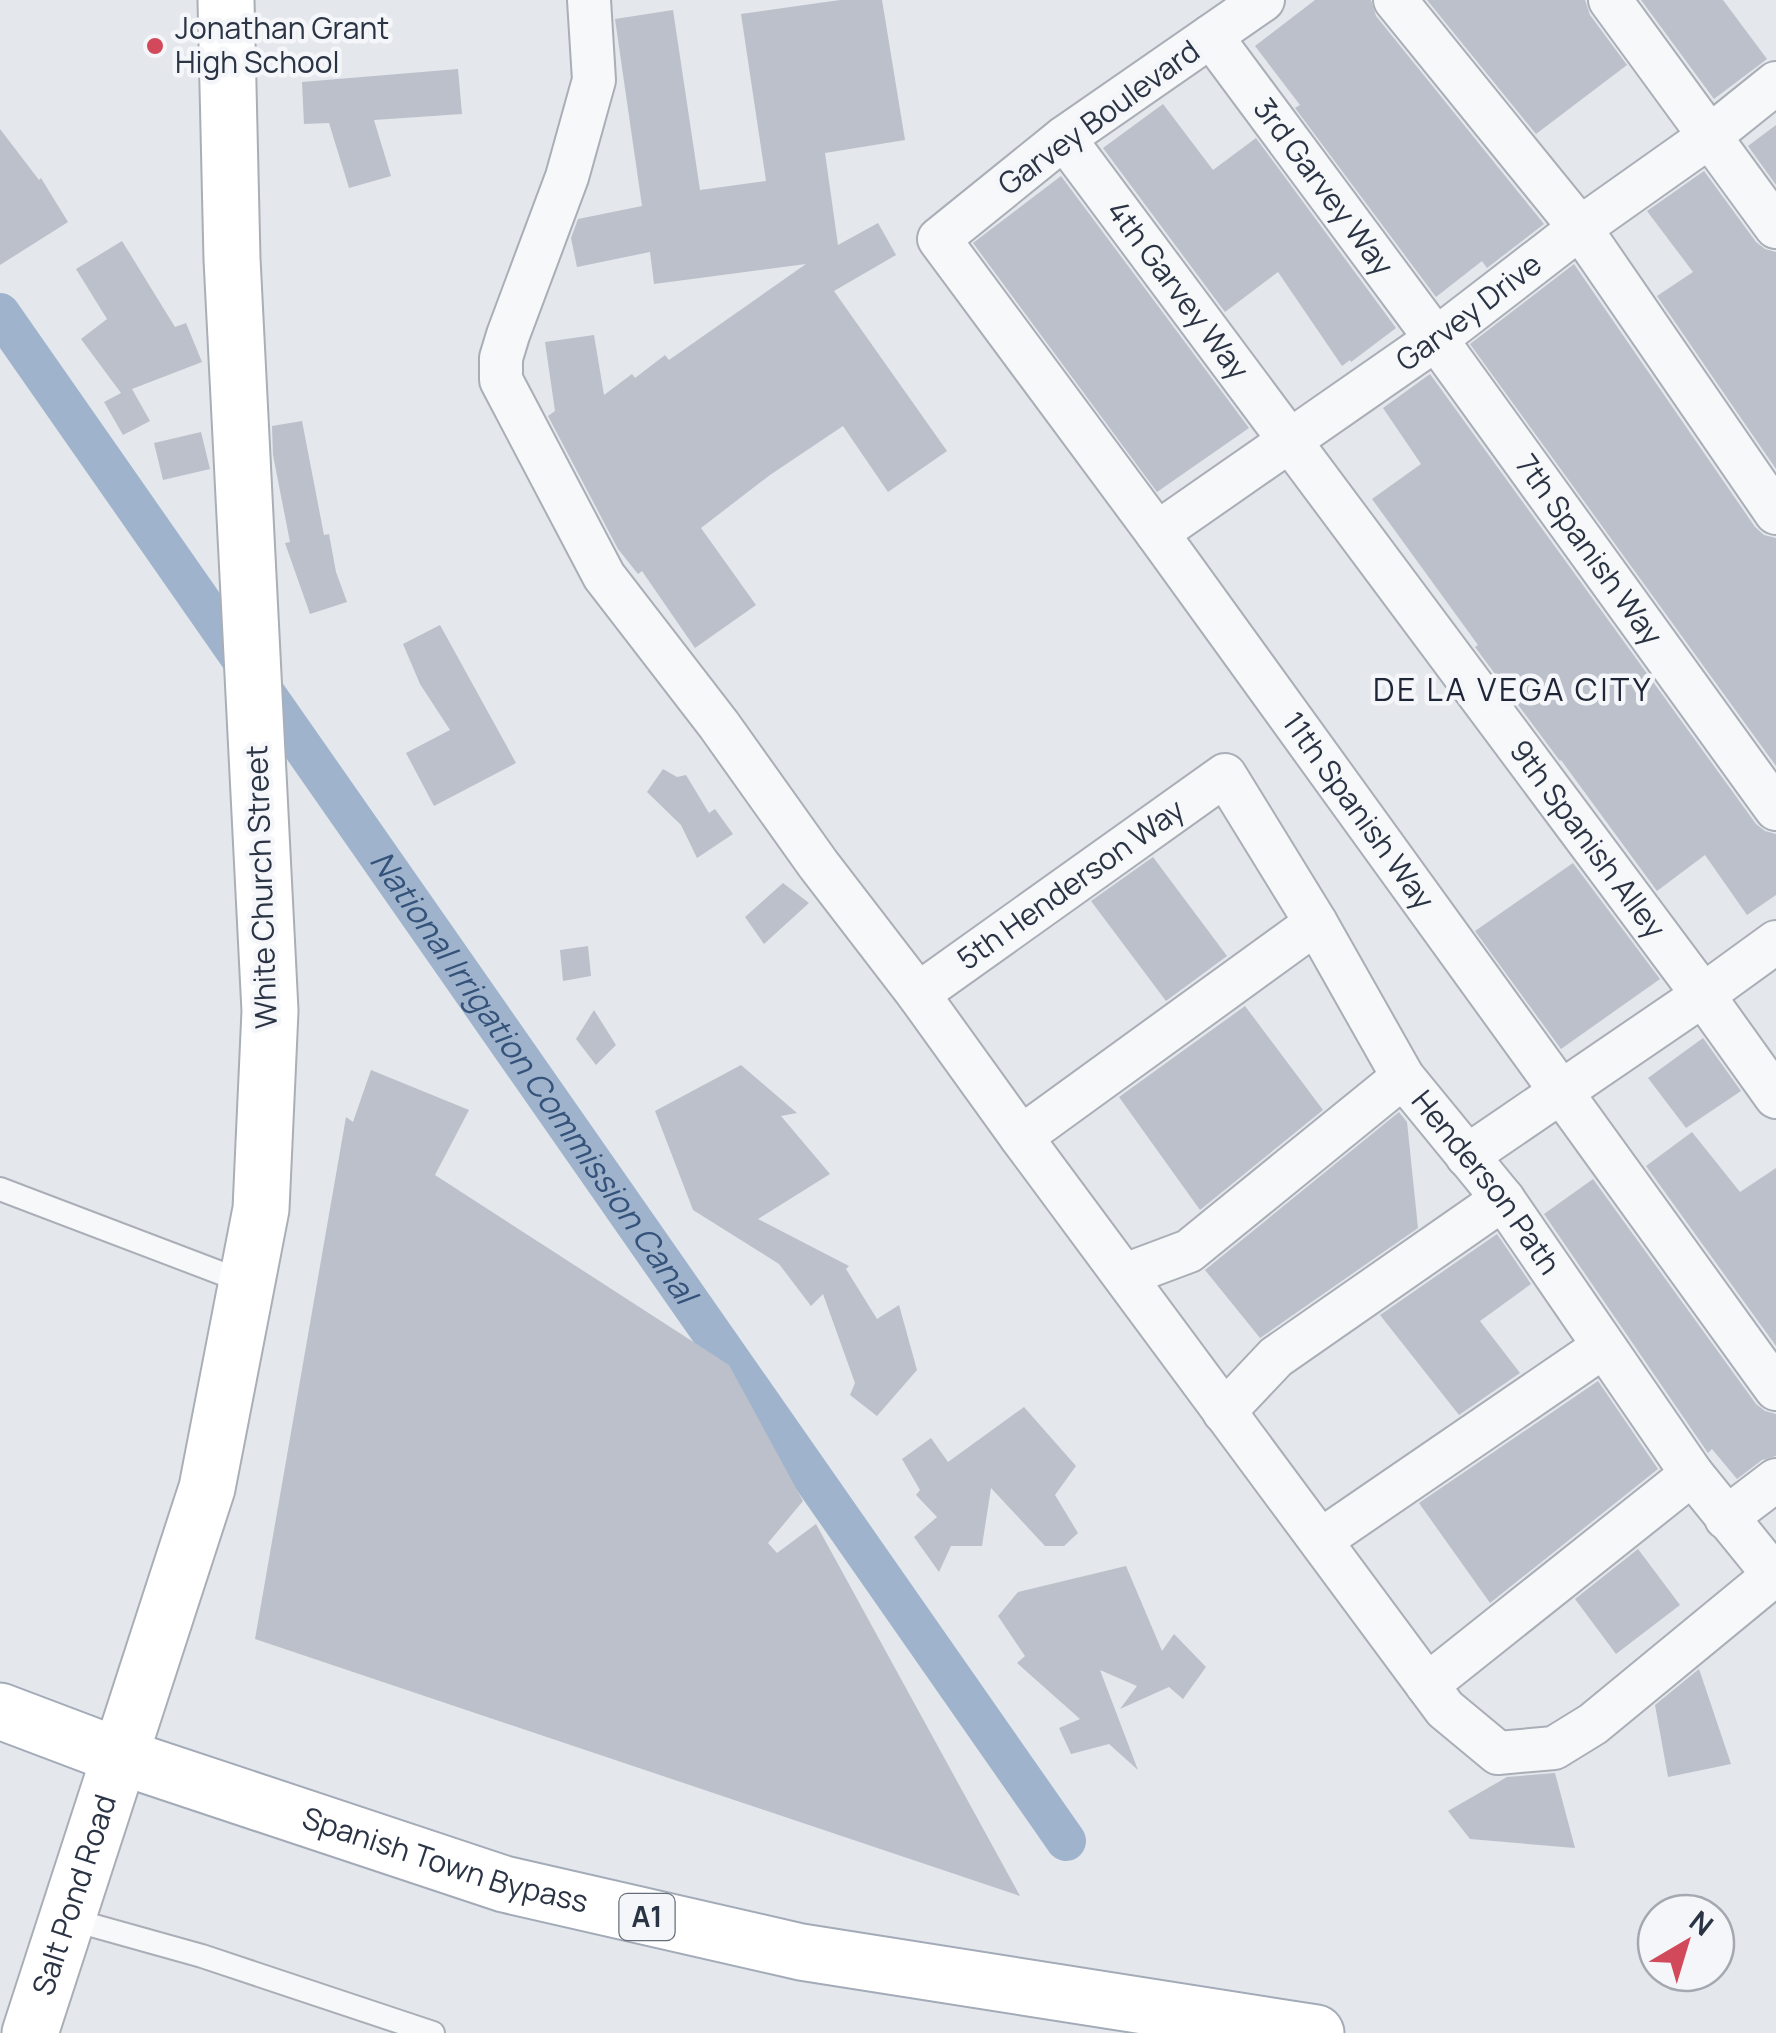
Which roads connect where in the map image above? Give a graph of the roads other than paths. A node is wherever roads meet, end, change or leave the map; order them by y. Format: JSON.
{"nodes":[{"id":1,"x":226,"y":0,"type":"edge"},
{"id":2,"x":590,"y":0,"type":"edge"},
{"id":3,"x":1262,"y":0,"type":"edge"},
{"id":4,"x":1395,"y":0,"type":"edge"},
{"id":5,"x":1610,"y":0,"type":"edge"},
{"id":6,"x":1211,"y":36,"type":"junction"},
{"id":7,"x":1776,"y":83,"type":"edge"},
{"id":8,"x":1710,"y":136,"type":"junction"},
{"id":9,"x":1064,"y":138,"type":"junction"},
{"id":10,"x":1776,"y":226,"type":"edge"},
{"id":11,"x":1580,"y":228,"type":"junction"},
{"id":12,"x":939,"y":240,"type":"joint"},
{"id":13,"x":1436,"y":340,"type":"junction"},
{"id":14,"x":1290,"y":442,"type":"junction"},
{"id":15,"x":1776,"y":513,"type":"edge"},
{"id":16,"x":1157,"y":533,"type":"junction"},
{"id":17,"x":1226,"y":775,"type":"joint"},
{"id":18,"x":1776,"y":809,"type":"edge"},
{"id":19,"x":1316,"y":923,"type":"junction"},
{"id":20,"x":1776,"y":942,"type":"edge"},
{"id":21,"x":918,"y":994,"type":"junction"},
{"id":22,"x":1702,"y":995,"type":"junction"},
{"id":23,"x":1403,"y":1077,"type":"junction"},
{"id":24,"x":1562,"y":1090,"type":"junction"},
{"id":25,"x":1776,"y":1098,"type":"edge"},
{"id":26,"x":1021,"y":1136,"type":"junction"},
{"id":27,"x":1467,"y":1156,"type":"junction"},
{"id":28,"x":0,"y":1189,"type":"edge"},
{"id":29,"x":1503,"y":1198,"type":"junction"},
{"id":30,"x":1125,"y":1275,"type":"junction"},
{"id":31,"x":247,"y":1283,"type":"junction"},
{"id":32,"x":1603,"y":1346,"type":"junction"},
{"id":33,"x":1776,"y":1389,"type":"edge"},
{"id":34,"x":1224,"y":1412,"type":"junction"},
{"id":35,"x":1692,"y":1474,"type":"junction"},
{"id":36,"x":1776,"y":1480,"type":"edge"},
{"id":37,"x":1726,"y":1518,"type":"junction"},
{"id":38,"x":1320,"y":1540,"type":"junction"},
{"id":39,"x":1775,"y":1575,"type":"edge"},
{"id":40,"x":1428,"y":1685,"type":"junction"},
{"id":41,"x":0,"y":1711,"type":"edge"},
{"id":42,"x":119,"y":1756,"type":"junction"},
{"id":43,"x":66,"y":1918,"type":"junction"},
{"id":44,"x":30,"y":2033,"type":"edge"},
{"id":45,"x":433,"y":2033,"type":"edge"},
{"id":46,"x":1316,"y":2033,"type":"edge"}],
"edges":[{"from":1,"to":31,"type":"street","name":"White Church Street"},
{"from":2,"to":21,"type":"street"},
{"from":3,"to":6,"type":"street","name":"Garvey Boulevard"},
{"from":4,"to":11,"type":"street"},
{"from":5,"to":8,"type":"street"},
{"from":6,"to":9,"type":"street","name":"Garvey Boulevard"},
{"from":6,"to":13,"type":"street","name":"3rd Garvey Way"},
{"from":7,"to":8,"type":"street","name":"Garvey Drive"},
{"from":8,"to":10,"type":"street"},
{"from":8,"to":11,"type":"street","name":"Garvey Drive"},
{"from":9,"to":12,"type":"street","name":"Garvey Boulevard"},
{"from":9,"to":14,"type":"street","name":"4th Garvey Way"},
{"from":11,"to":13,"type":"street","name":"Garvey Drive"},
{"from":11,"to":15,"type":"street"},
{"from":12,"to":16,"type":"street","name":"11th Spanish Way"},
{"from":13,"to":14,"type":"street","name":"Garvey Drive"},
{"from":13,"to":18,"type":"street","name":"7th Spanish Way"},
{"from":14,"to":16,"type":"street","name":"Garvey Drive"},
{"from":14,"to":22,"type":"street","name":"9th Spanish Alley"},
{"from":16,"to":24,"type":"street","name":"11th Spanish Way"},
{"from":17,"to":19,"type":"street","name":"Henderson Path"},
{"from":17,"to":21,"type":"street","name":"5th Henderson Way"},
{"from":19,"to":23,"type":"street","name":"Henderson Path"},
{"from":19,"to":26,"type":"street"},
{"from":20,"to":22,"type":"street"},
{"from":21,"to":26,"type":"street"},
{"from":22,"to":24,"type":"street"},
{"from":22,"to":25,"type":"street","name":"9th Spanish Alley"},
{"from":23,"to":27,"type":"street","name":"Henderson Path"},
{"from":23,"to":30,"type":"street"},
{"from":24,"to":27,"type":"street"},
{"from":24,"to":33,"type":"street","name":"11th Spanish Way"},
{"from":26,"to":30,"type":"street"},
{"from":27,"to":29,"type":"street","name":"Henderson Path"},
{"from":28,"to":31,"type":"lane"},
{"from":29,"to":32,"type":"street","name":"Henderson Path"},
{"from":29,"to":34,"type":"street"},
{"from":30,"to":34,"type":"street"},
{"from":31,"to":42,"type":"street","name":"White Church Street"},
{"from":32,"to":35,"type":"street","name":"Henderson Path"},
{"from":32,"to":38,"type":"street"},
{"from":34,"to":38,"type":"street"},
{"from":35,"to":37,"type":"street","name":"Henderson Path"},
{"from":35,"to":40,"type":"street"},
{"from":36,"to":37,"type":"street"},
{"from":37,"to":39,"type":"street","name":"Henderson Path"},
{"from":38,"to":40,"type":"street"},
{"from":39,"to":40,"type":"street"},
{"from":41,"to":42,"type":"street","name":"Spanish Town Bypass","number":"A1"},
{"from":42,"to":43,"type":"street","name":"Salt Pond Road"},
{"from":42,"to":46,"type":"street","name":"Spanish Town Bypass","number":"A1"},
{"from":43,"to":44,"type":"street","name":"Salt Pond Road"},
{"from":43,"to":45,"type":"lane"}]}
